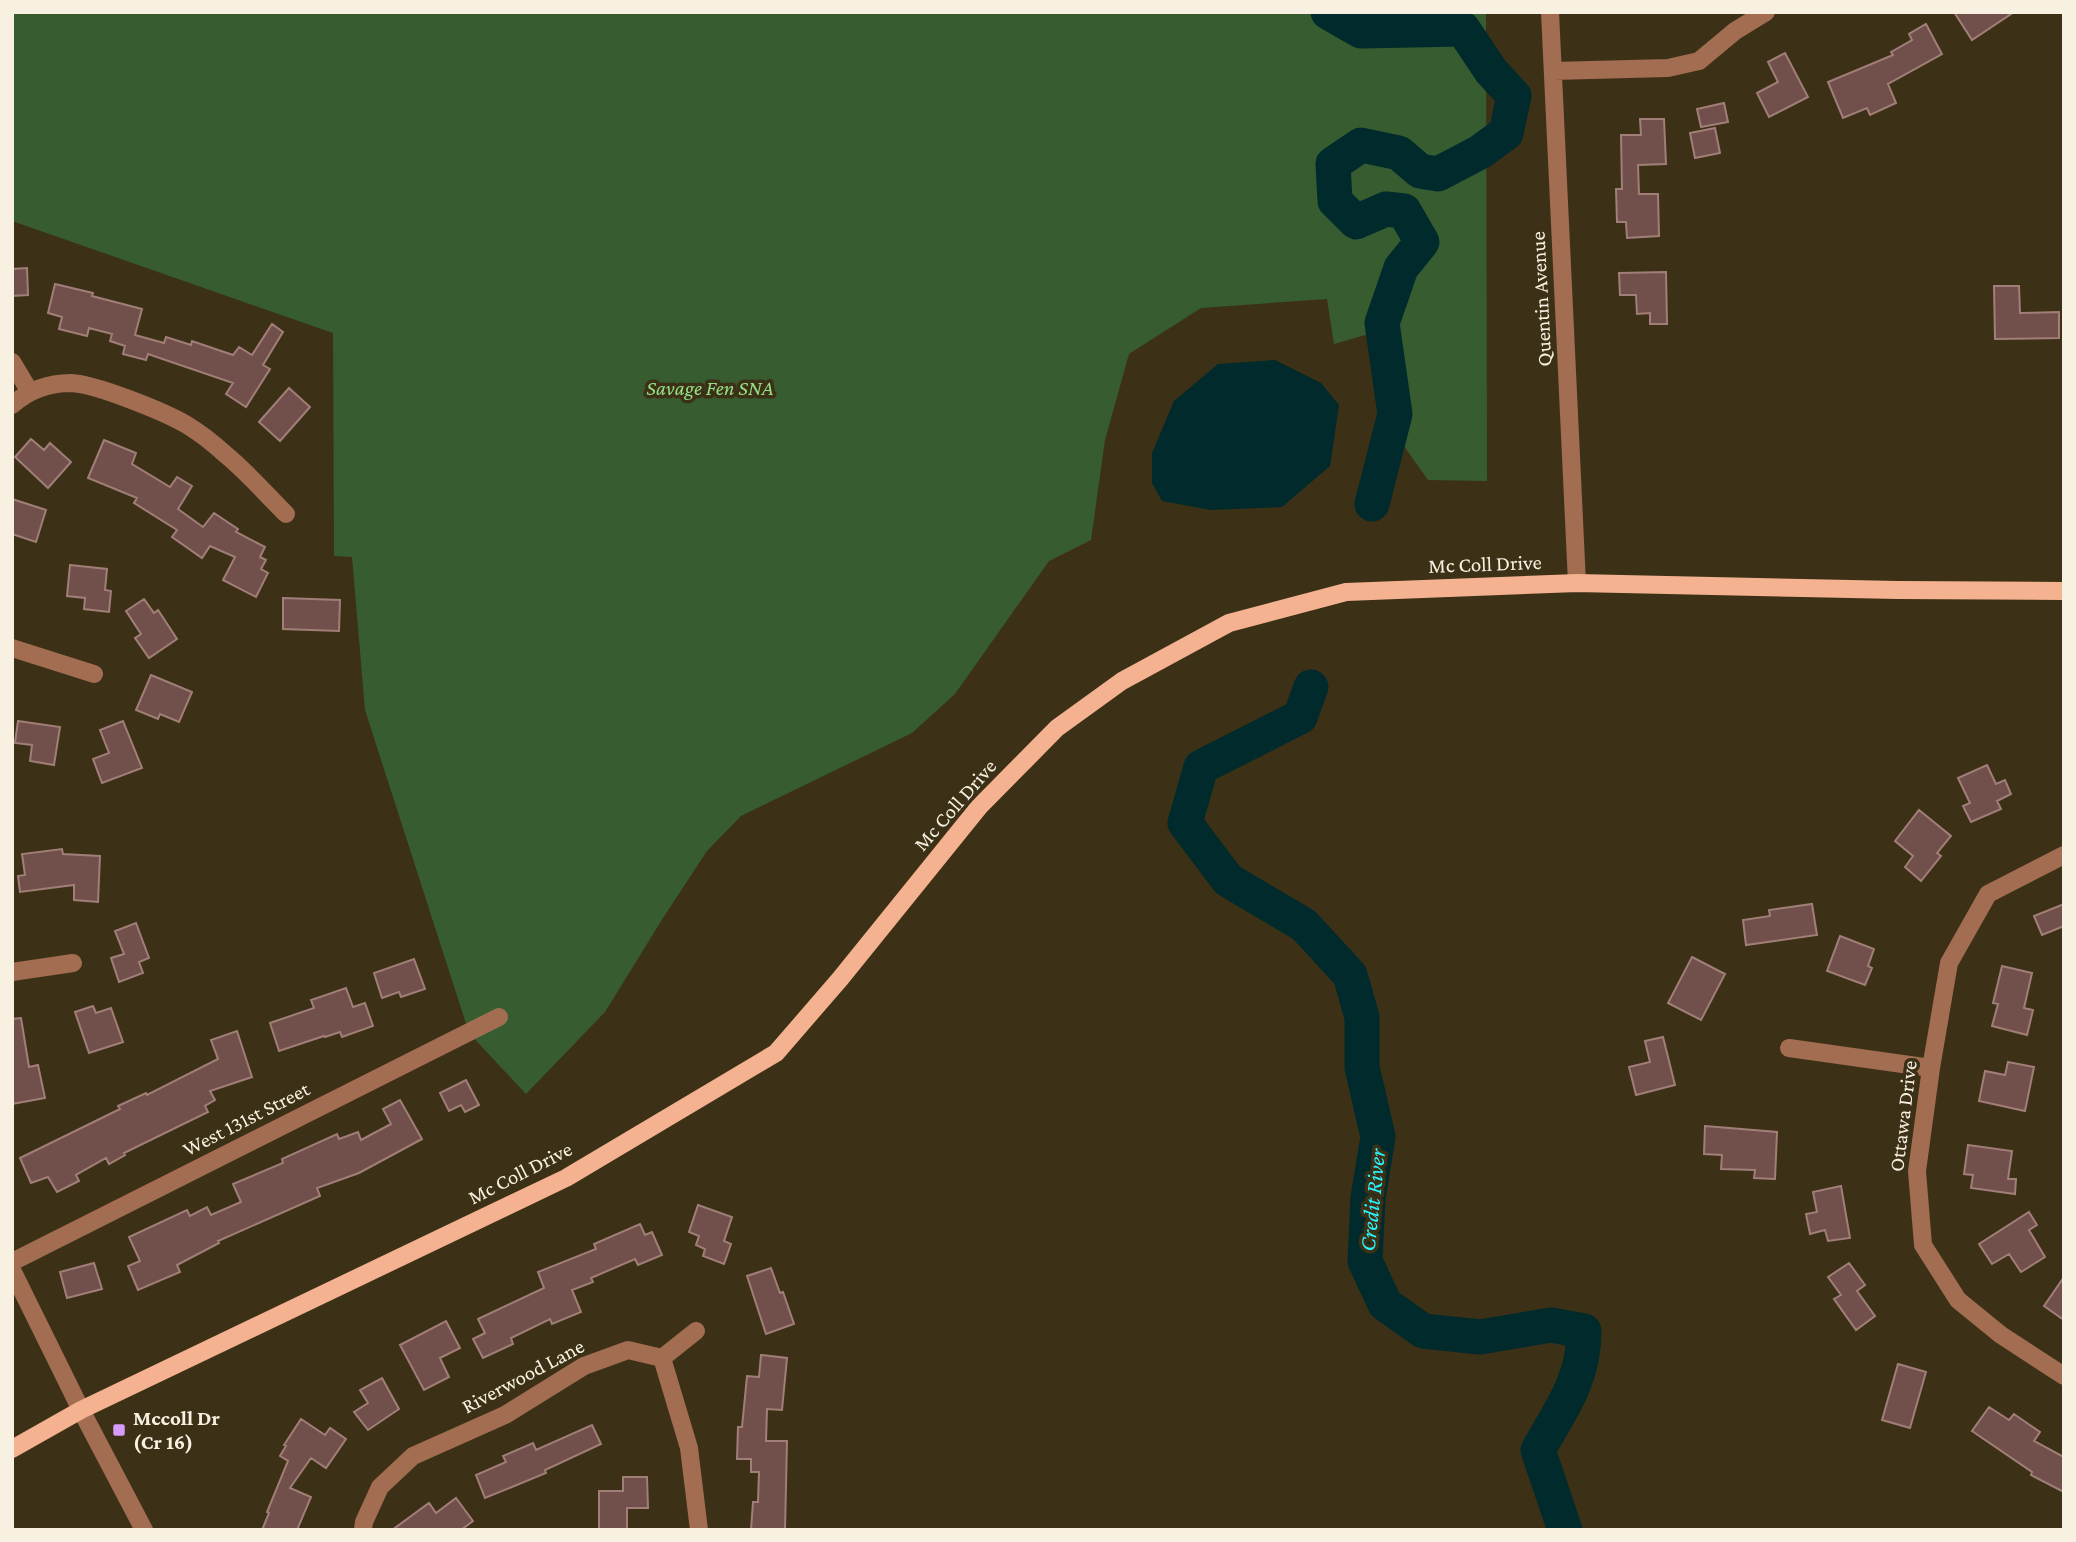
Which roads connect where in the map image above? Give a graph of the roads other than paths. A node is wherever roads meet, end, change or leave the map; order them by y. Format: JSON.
{"nodes":[{"id":1,"x":1550,"y":12,"type":"edge"},
{"id":2,"x":1766,"y":12,"type":"edge"},
{"id":3,"x":1553,"y":71,"type":"junction"},
{"id":4,"x":12,"y":362,"type":"edge"},
{"id":5,"x":30,"y":392,"type":"junction"},
{"id":6,"x":12,"y":405,"type":"edge"},
{"id":7,"x":286,"y":514,"type":"dead end"},
{"id":8,"x":1577,"y":583,"type":"junction"},
{"id":9,"x":2064,"y":591,"type":"edge"},
{"id":10,"x":12,"y":648,"type":"edge"},
{"id":11,"x":94,"y":674,"type":"dead end"},
{"id":12,"x":2064,"y":855,"type":"edge"},
{"id":13,"x":73,"y":963,"type":"dead end"},
{"id":14,"x":12,"y":972,"type":"edge"},
{"id":15,"x":499,"y":1017,"type":"dead end"},
{"id":16,"x":1789,"y":1048,"type":"dead end"},
{"id":17,"x":1931,"y":1068,"type":"junction"},
{"id":18,"x":12,"y":1262,"type":"edge"},
{"id":19,"x":12,"y":1270,"type":"edge"},
{"id":20,"x":696,"y":1331,"type":"dead end"},
{"id":21,"x":662,"y":1358,"type":"junction"},
{"id":22,"x":2064,"y":1376,"type":"edge"},
{"id":23,"x":81,"y":1410,"type":"junction"},
{"id":24,"x":12,"y":1449,"type":"edge"},
{"id":25,"x":144,"y":1530,"type":"edge"},
{"id":26,"x":363,"y":1530,"type":"edge"},
{"id":27,"x":699,"y":1530,"type":"edge"}],
"edges":[{"from":1,"to":3,"type":"street","name":"Quentin Avenue"},
{"from":2,"to":3,"type":"street"},
{"from":3,"to":8,"type":"street","name":"Quentin Avenue"},
{"from":4,"to":5,"type":"street"},
{"from":5,"to":6,"type":"street"},
{"from":5,"to":7,"type":"street"},
{"from":8,"to":9,"type":"main road","name":"Mc Coll Drive"},
{"from":8,"to":23,"type":"main road","name":"Mc Coll Drive"},
{"from":10,"to":11,"type":"street"},
{"from":12,"to":17,"type":"street","name":"Ottawa Drive"},
{"from":13,"to":14,"type":"street"},
{"from":15,"to":18,"type":"street","name":"West 131st Street"},
{"from":16,"to":17,"type":"street"},
{"from":17,"to":22,"type":"street","name":"Ottawa Drive"},
{"from":19,"to":23,"type":"street"},
{"from":20,"to":21,"type":"street"},
{"from":21,"to":26,"type":"street","name":"Riverwood Lane"},
{"from":21,"to":27,"type":"street"},
{"from":23,"to":24,"type":"main road","name":"Mc Coll Drive"},
{"from":23,"to":25,"type":"street"}]}
